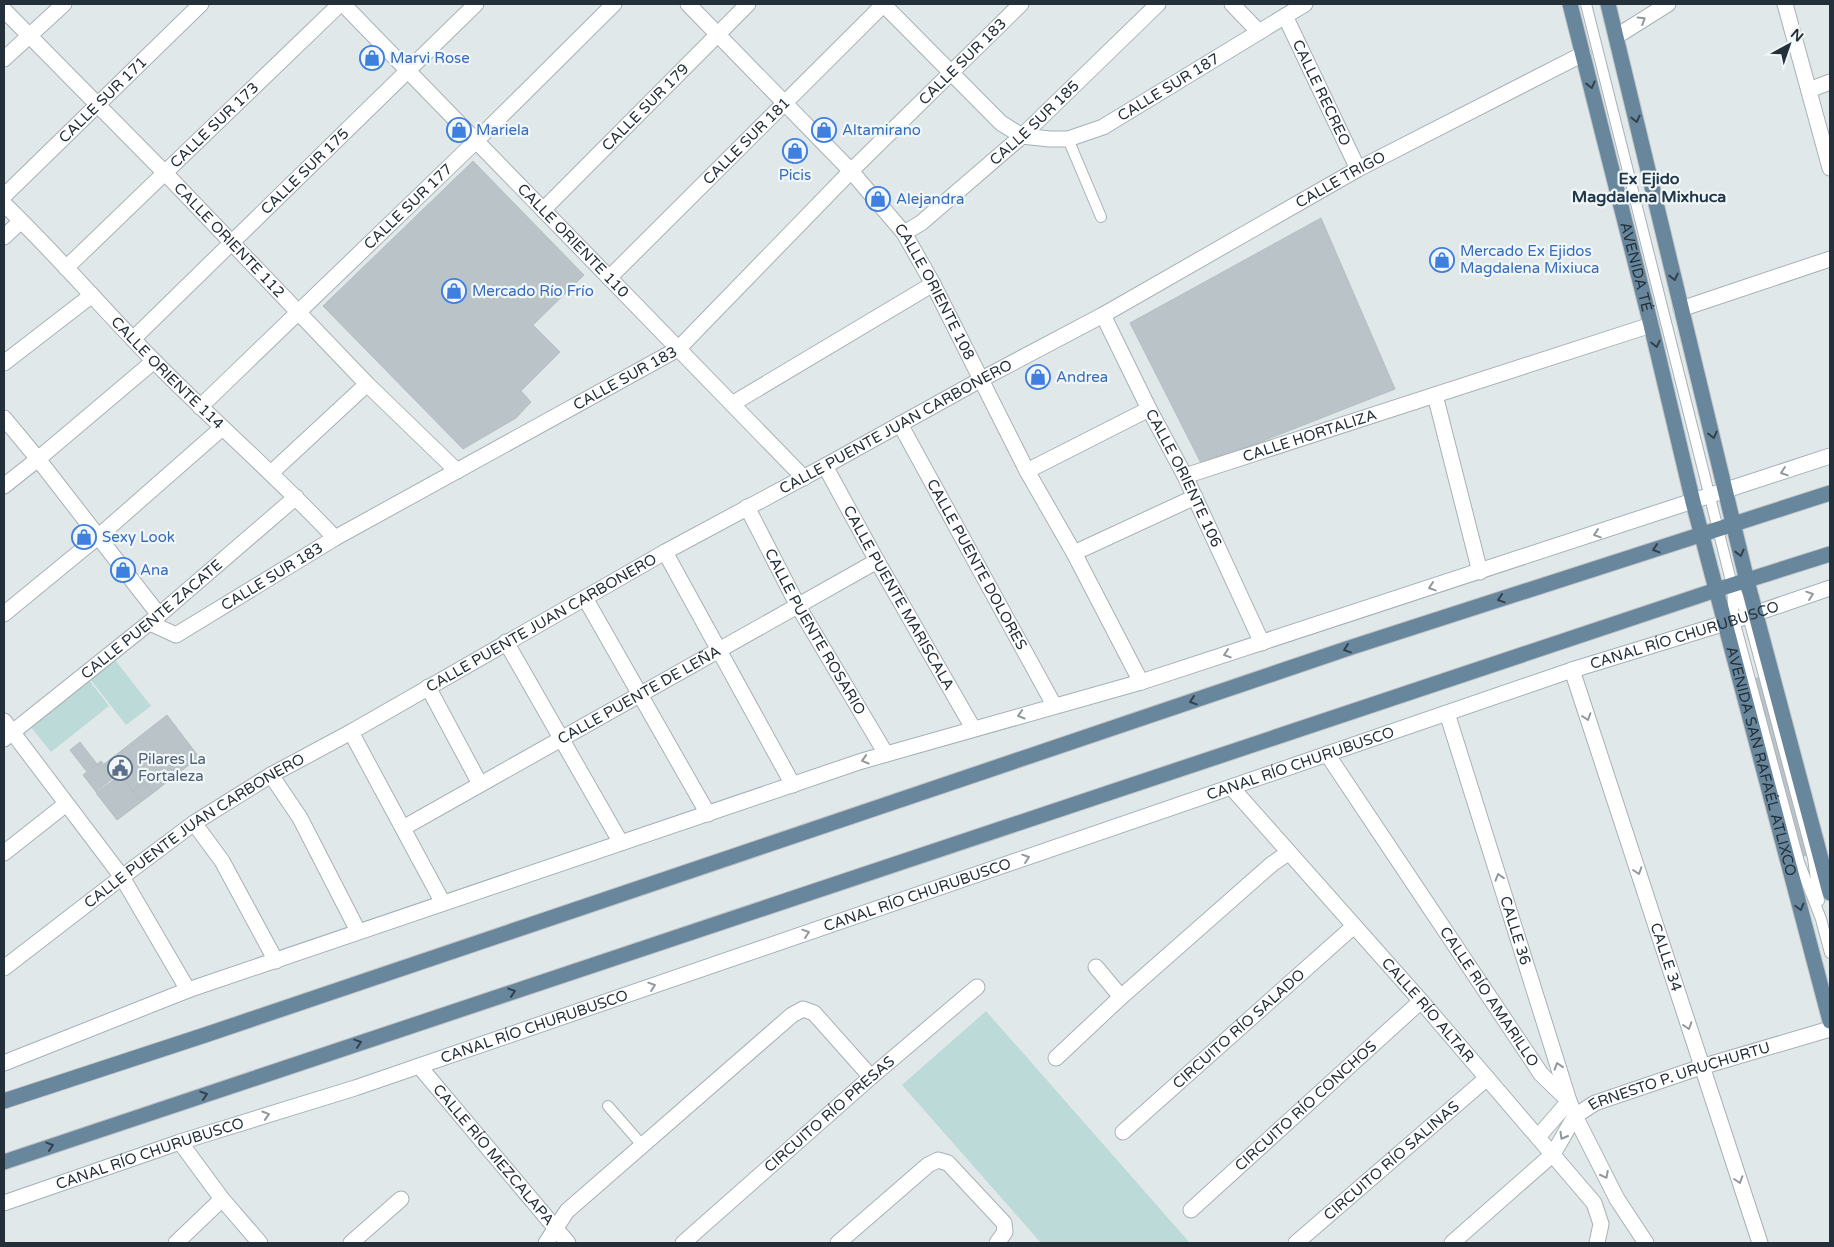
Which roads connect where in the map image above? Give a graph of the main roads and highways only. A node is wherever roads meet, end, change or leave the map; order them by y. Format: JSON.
{"nodes":[{"id":1,"x":1570,"y":4,"type":"edge"},
{"id":2,"x":1608,"y":4,"type":"edge"},
{"id":3,"x":1830,"y":493,"type":"edge"},
{"id":4,"x":1693,"y":502,"type":"joint"},
{"id":5,"x":1734,"y":525,"type":"junction"},
{"id":6,"x":1702,"y":534,"type":"junction"},
{"id":7,"x":1830,"y":554,"type":"edge"},
{"id":8,"x":1747,"y":581,"type":"junction"},
{"id":9,"x":1716,"y":590,"type":"junction"},
{"id":10,"x":1741,"y":618,"type":"junction"},
{"id":11,"x":1830,"y":893,"type":"edge"},
{"id":12,"x":1830,"y":1021,"type":"edge"},
{"id":13,"x":4,"y":1101,"type":"edge"},
{"id":14,"x":4,"y":1162,"type":"edge"}],
"edges":[{"from":1,"to":4,"type":"main road","name":"AVENIDA TÉ","one_way":true},
{"from":2,"to":5,"type":"main road","name":"AVENIDA SAN RAFAÉL ATLIXCO","one_way":true},
{"from":3,"to":5,"type":"main road"},
{"from":4,"to":6,"type":"main road","name":"AVENIDA SAN RAFAÉL ATLIXCO"},
{"from":5,"to":6,"type":"main road"},
{"from":5,"to":8,"type":"main road","name":"AVENIDA SAN RAFAÉL ATLIXCO","one_way":true},
{"from":6,"to":9,"type":"main road","name":"AVENIDA SAN RAFAÉL ATLIXCO"},
{"from":6,"to":13,"type":"main road","one_way":true},
{"from":7,"to":8,"type":"main road"},
{"from":8,"to":9,"type":"main road"},
{"from":8,"to":10,"type":"main road","name":"AVENIDA SAN RAFAÉL ATLIXCO"},
{"from":9,"to":10,"type":"main road","name":"AVENIDA SAN RAFAÉL ATLIXCO"},
{"from":14,"to":9,"type":"main road","one_way":true},
{"from":10,"to":11,"type":"main road","name":"AVENIDA SAN RAFAÉL ATLIXCO"},
{"from":10,"to":12,"type":"main road","name":"AVENIDA SAN RAFAÉL ATLIXCO","one_way":true}]}
